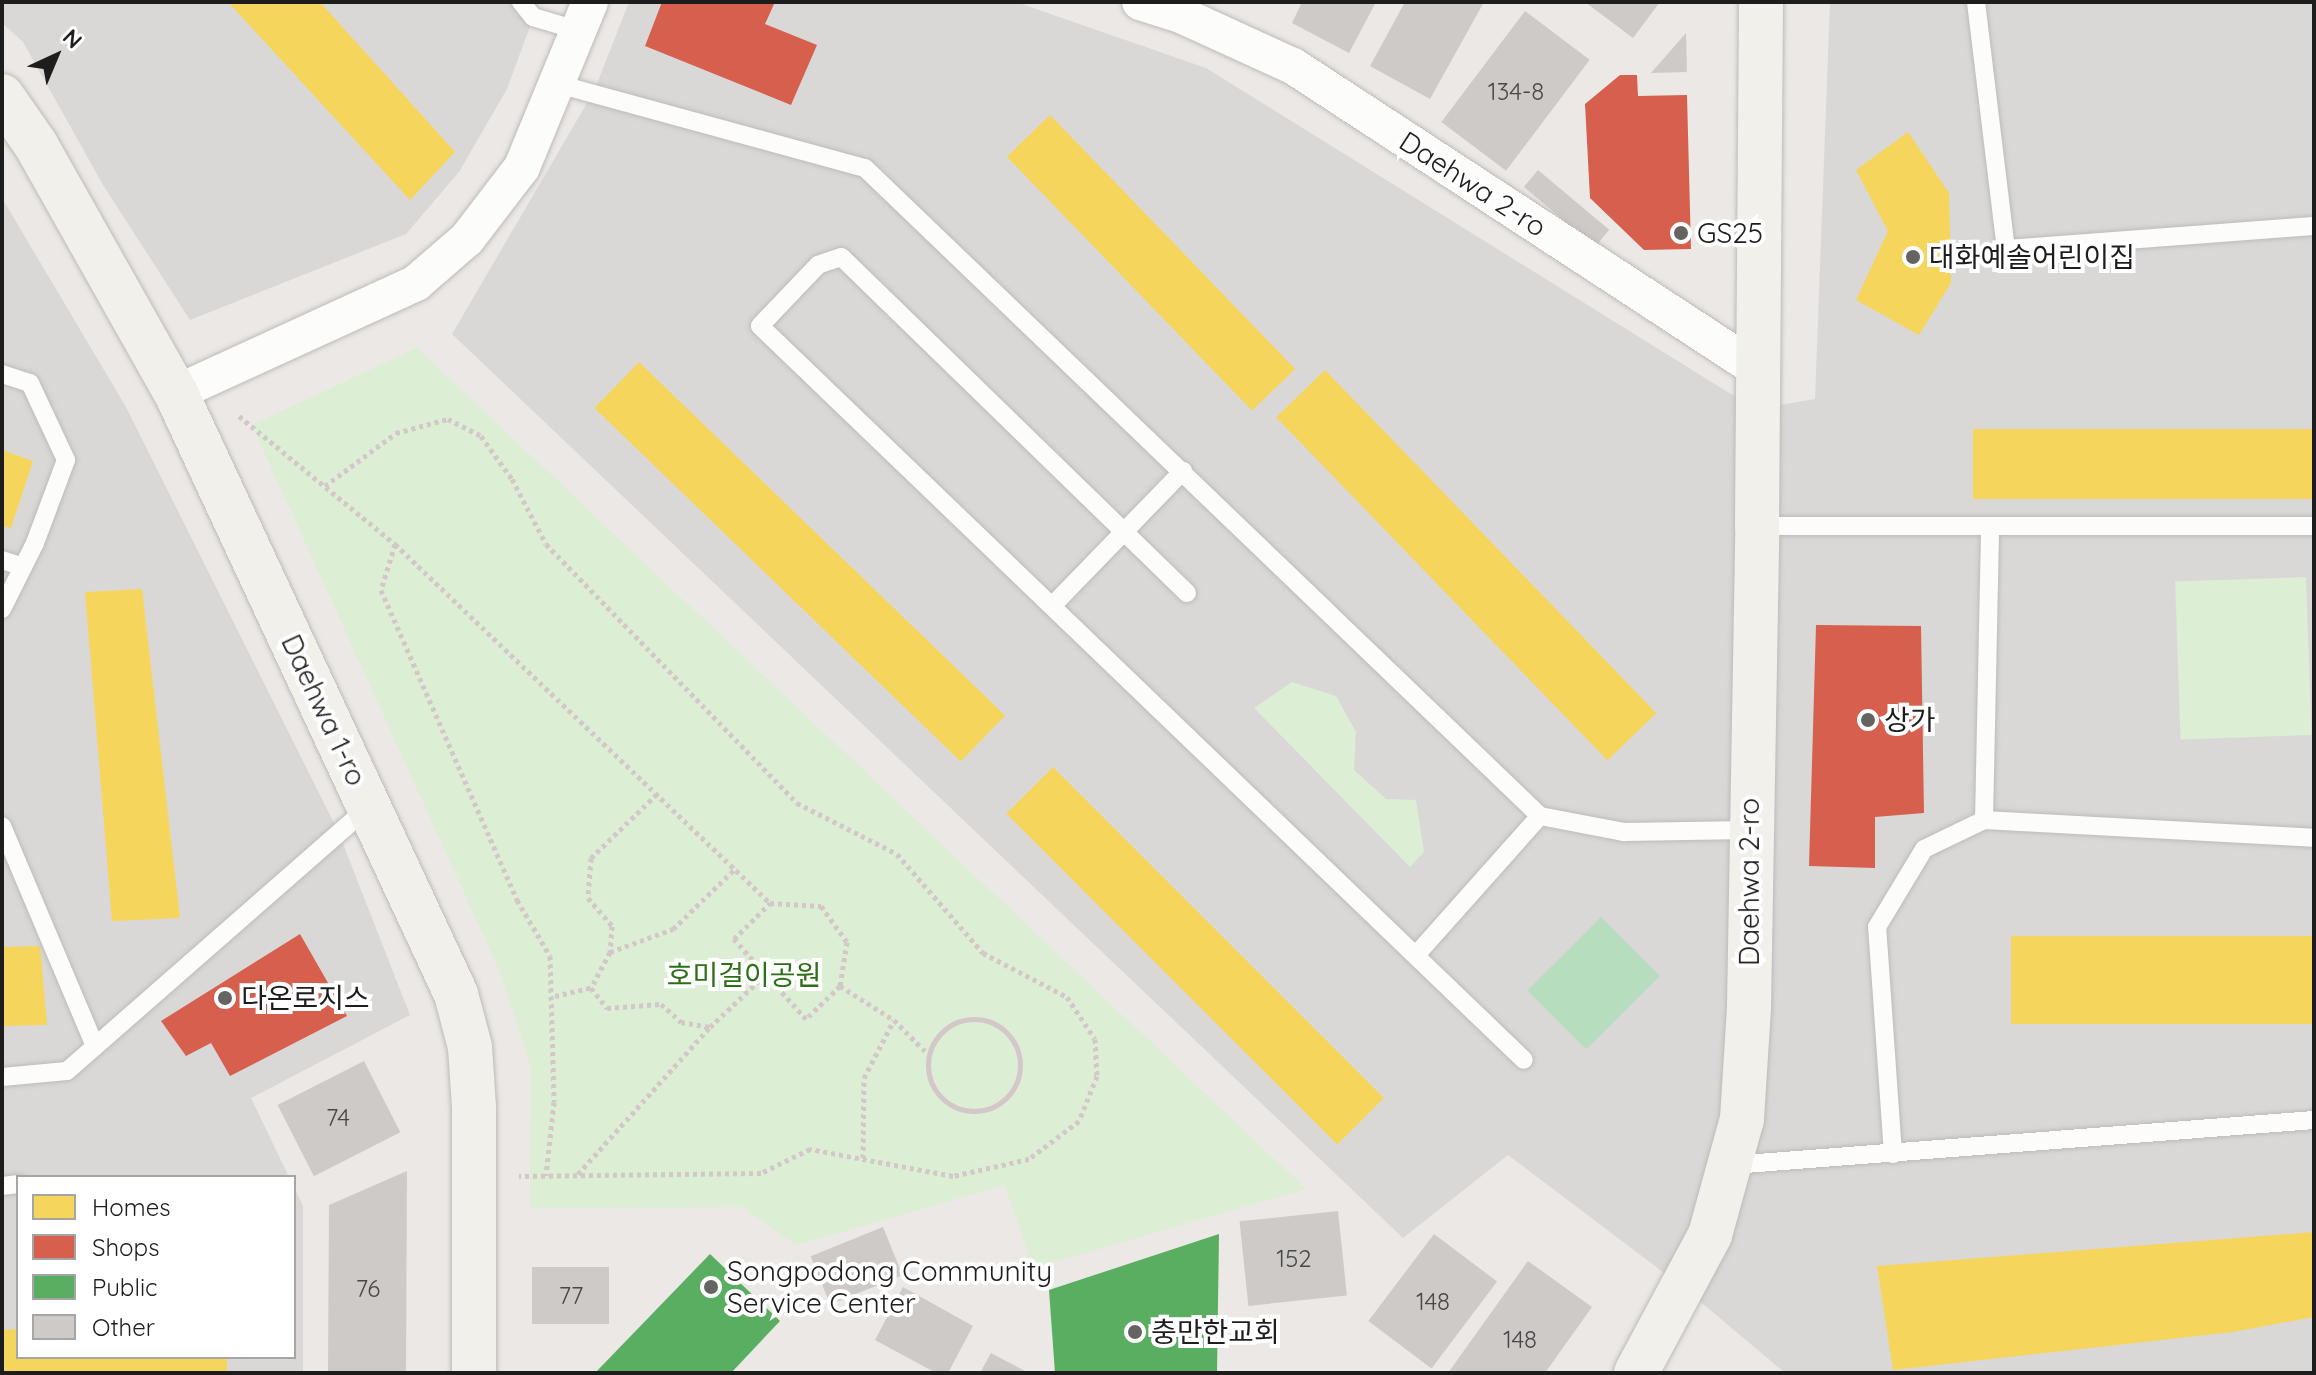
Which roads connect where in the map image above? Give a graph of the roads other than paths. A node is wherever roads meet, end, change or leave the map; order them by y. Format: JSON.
{"nodes":[{"id":1,"x":521,"y":2,"type":"edge"},
{"id":2,"x":1140,"y":2,"type":"edge"},
{"id":3,"x":1761,"y":2,"type":"edge"},
{"id":4,"x":1976,"y":2,"type":"edge"},
{"id":5,"x":1179,"y":8,"type":"edge"},
{"id":6,"x":583,"y":16,"type":"edge"},
{"id":7,"x":554,"y":83,"type":"junction"},
{"id":8,"x":2,"y":96,"type":"edge"},
{"id":9,"x":2314,"y":226,"type":"edge"},
{"id":10,"x":1755,"y":368,"type":"junction"},
{"id":11,"x":2,"y":374,"type":"edge"},
{"id":12,"x":176,"y":393,"type":"junction"},
{"id":13,"x":1183,"y":471,"type":"junction"},
{"id":14,"x":1757,"y":526,"type":"junction"},
{"id":15,"x":1990,"y":526,"type":"junction"},
{"id":16,"x":2314,"y":526,"type":"edge"},
{"id":17,"x":1123,"y":531,"type":"junction"},
{"id":18,"x":2,"y":560,"type":"edge"},
{"id":19,"x":23,"y":567,"type":"junction"},
{"id":20,"x":1187,"y":593,"type":"dead end"},
{"id":21,"x":1053,"y":605,"type":"junction"},
{"id":22,"x":2,"y":609,"type":"edge"},
{"id":23,"x":369,"y":807,"type":"junction"},
{"id":24,"x":1540,"y":816,"type":"junction"},
{"id":25,"x":1984,"y":820,"type":"junction"},
{"id":26,"x":2,"y":826,"type":"edge"},
{"id":27,"x":1749,"y":830,"type":"junction"},
{"id":28,"x":2314,"y":838,"type":"edge"},
{"id":29,"x":1416,"y":955,"type":"junction"},
{"id":30,"x":95,"y":1046,"type":"junction"},
{"id":31,"x":1524,"y":1060,"type":"dead end"},
{"id":32,"x":2,"y":1077,"type":"edge"},
{"id":33,"x":2314,"y":1120,"type":"edge"},
{"id":34,"x":1893,"y":1154,"type":"junction"},
{"id":35,"x":1732,"y":1165,"type":"junction"},
{"id":36,"x":474,"y":1373,"type":"edge"},
{"id":37,"x":1636,"y":1373,"type":"edge"}],
"edges":[{"from":1,"to":6,"type":"lane"},
{"from":2,"to":5,"type":"street","name":"Daehwa 2-ro"},
{"from":3,"to":10,"type":"street","name":"Daehwa 2-ro"},
{"from":4,"to":9,"type":"lane"},
{"from":5,"to":10,"type":"street","name":"Daehwa 2-ro"},
{"from":6,"to":7,"type":"street"},
{"from":7,"to":12,"type":"street"},
{"from":7,"to":13,"type":"lane"},
{"from":8,"to":12,"type":"street","name":"Daehwa 1-ro"},
{"from":10,"to":14,"type":"street","name":"Daehwa 2-ro"},
{"from":11,"to":19,"type":"lane"},
{"from":12,"to":23,"type":"street","name":"Daehwa 1-ro"},
{"from":13,"to":17,"type":"lane"},
{"from":13,"to":24,"type":"lane"},
{"from":14,"to":15,"type":"lane"},
{"from":14,"to":27,"type":"street","name":"Daehwa 2-ro"},
{"from":15,"to":16,"type":"lane"},
{"from":15,"to":25,"type":"lane"},
{"from":17,"to":20,"type":"lane"},
{"from":17,"to":21,"type":"lane"},
{"from":17,"to":21,"type":"lane"},
{"from":18,"to":19,"type":"lane"},
{"from":19,"to":22,"type":"lane"},
{"from":21,"to":29,"type":"lane"},
{"from":23,"to":30,"type":"lane"},
{"from":23,"to":36,"type":"street","name":"Daehwa 1-ro"},
{"from":24,"to":27,"type":"lane"},
{"from":24,"to":29,"type":"lane"},
{"from":25,"to":28,"type":"lane"},
{"from":25,"to":34,"type":"lane"},
{"from":26,"to":30,"type":"lane"},
{"from":27,"to":35,"type":"street","name":"Daehwa 2-ro"},
{"from":29,"to":31,"type":"lane"},
{"from":30,"to":32,"type":"lane"},
{"from":33,"to":34,"type":"lane"},
{"from":34,"to":35,"type":"lane"},
{"from":35,"to":37,"type":"street","name":"Daehwa 2-ro"}]}
